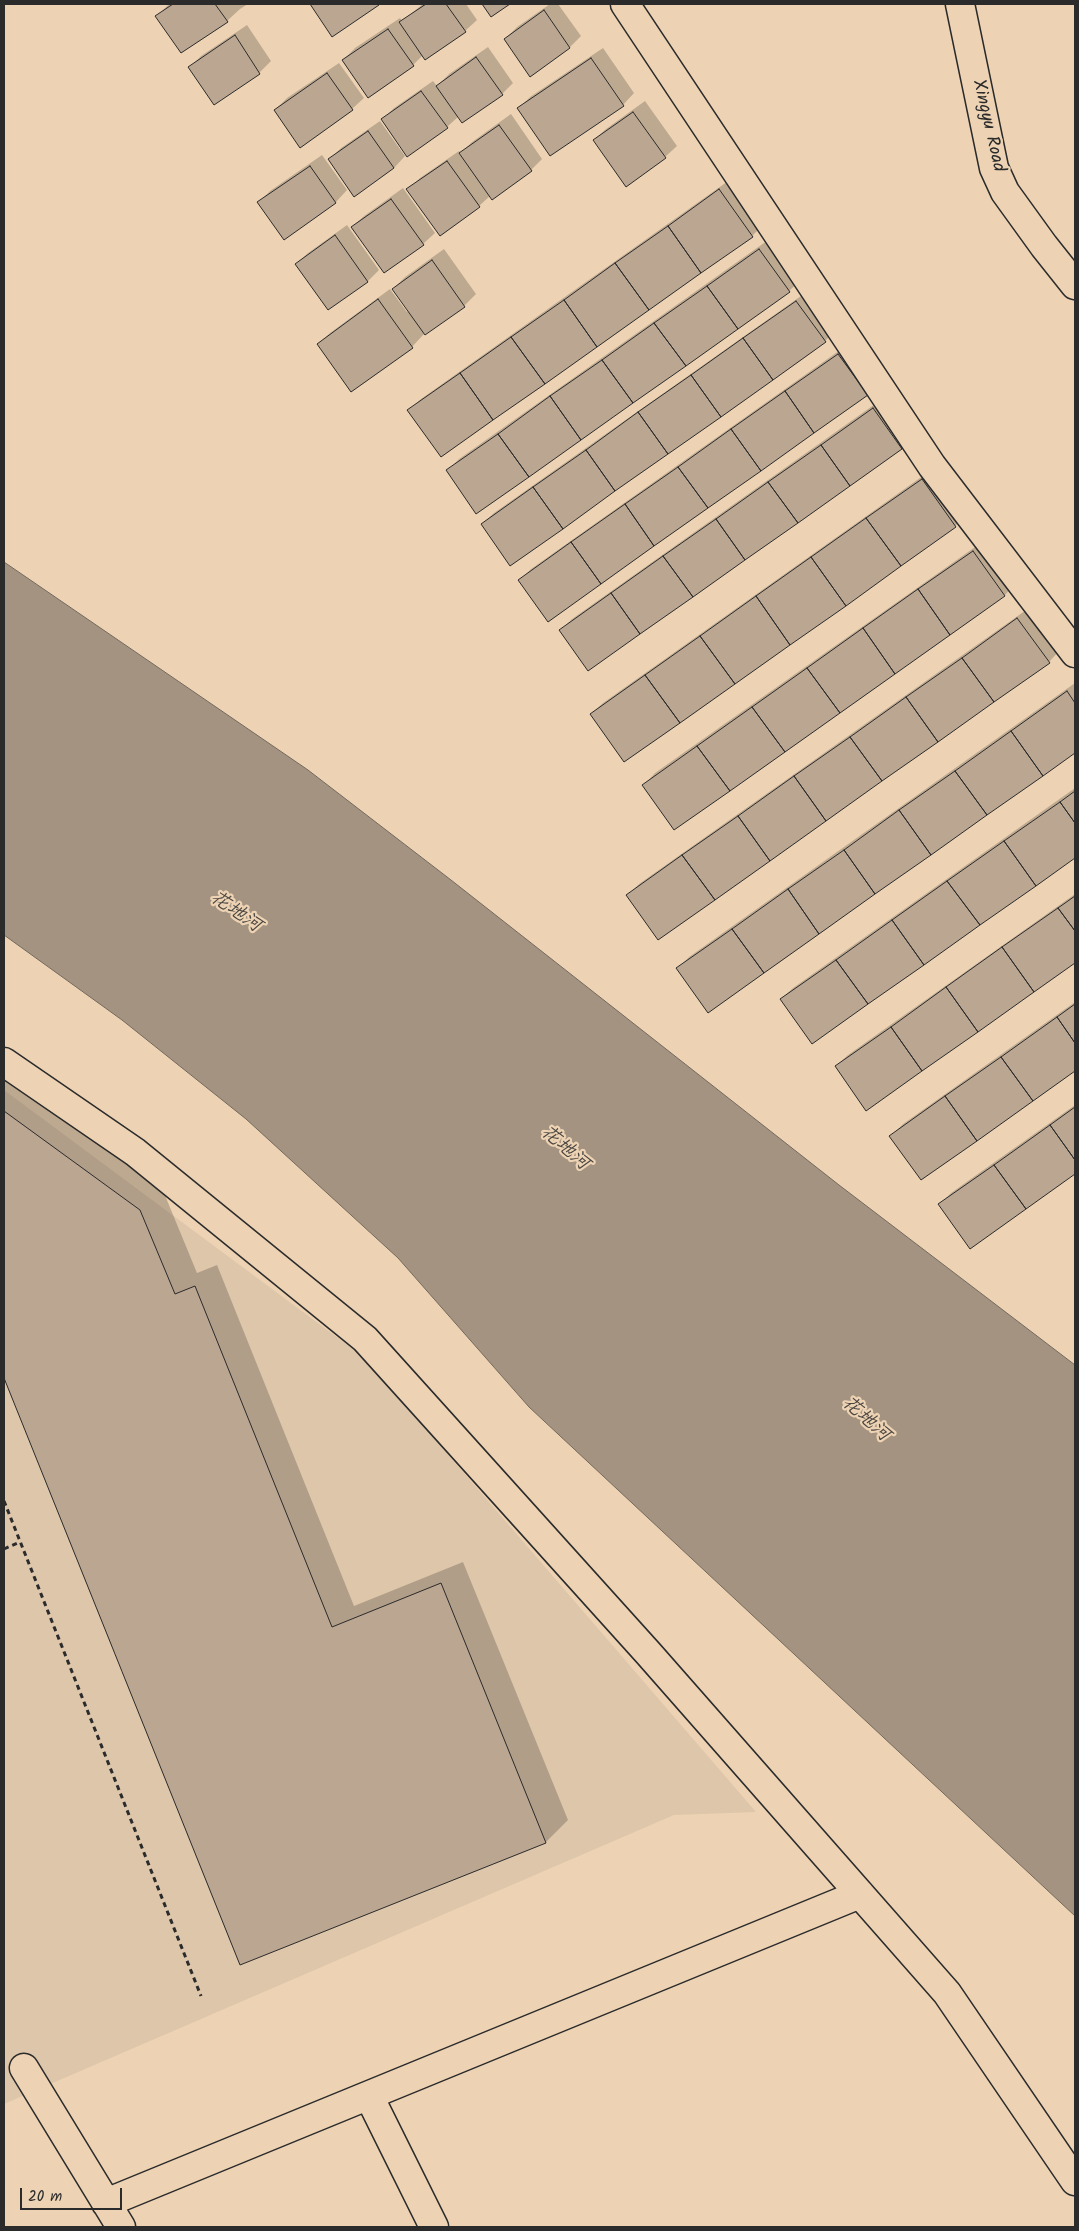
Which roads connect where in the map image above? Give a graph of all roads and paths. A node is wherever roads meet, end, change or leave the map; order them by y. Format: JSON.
{"nodes":[{"id":1,"x":625,"y":4,"type":"edge"},
{"id":2,"x":960,"y":4,"type":"edge"},
{"id":3,"x":1075,"y":285,"type":"edge"},
{"id":4,"x":1075,"y":653,"type":"edge"},
{"id":5,"x":4,"y":1062,"type":"edge"},
{"id":6,"x":4,"y":1501,"type":"edge"},
{"id":7,"x":20,"y":1542,"type":"junction"},
{"id":8,"x":4,"y":1549,"type":"edge"},
{"id":9,"x":860,"y":1894,"type":"junction"},
{"id":10,"x":201,"y":1996,"type":"dead end"},
{"id":11,"x":24,"y":2068,"type":"dead end"},
{"id":12,"x":369,"y":2096,"type":"junction"},
{"id":13,"x":1075,"y":2181,"type":"edge"},
{"id":14,"x":106,"y":2203,"type":"junction"},
{"id":15,"x":121,"y":2227,"type":"edge"},
{"id":16,"x":434,"y":2227,"type":"edge"}],
"edges":[{"from":1,"to":4,"type":"street"},
{"from":2,"to":3,"type":"street","name":"Xingyu Road"},
{"from":5,"to":9,"type":"street"},
{"from":6,"to":7,"type":"path"},
{"from":7,"to":8,"type":"path"},
{"from":7,"to":10,"type":"path"},
{"from":9,"to":12,"type":"street"},
{"from":9,"to":13,"type":"street"},
{"from":11,"to":14,"type":"street"},
{"from":12,"to":14,"type":"street"},
{"from":12,"to":16,"type":"street"},
{"from":14,"to":15,"type":"street"}]}
